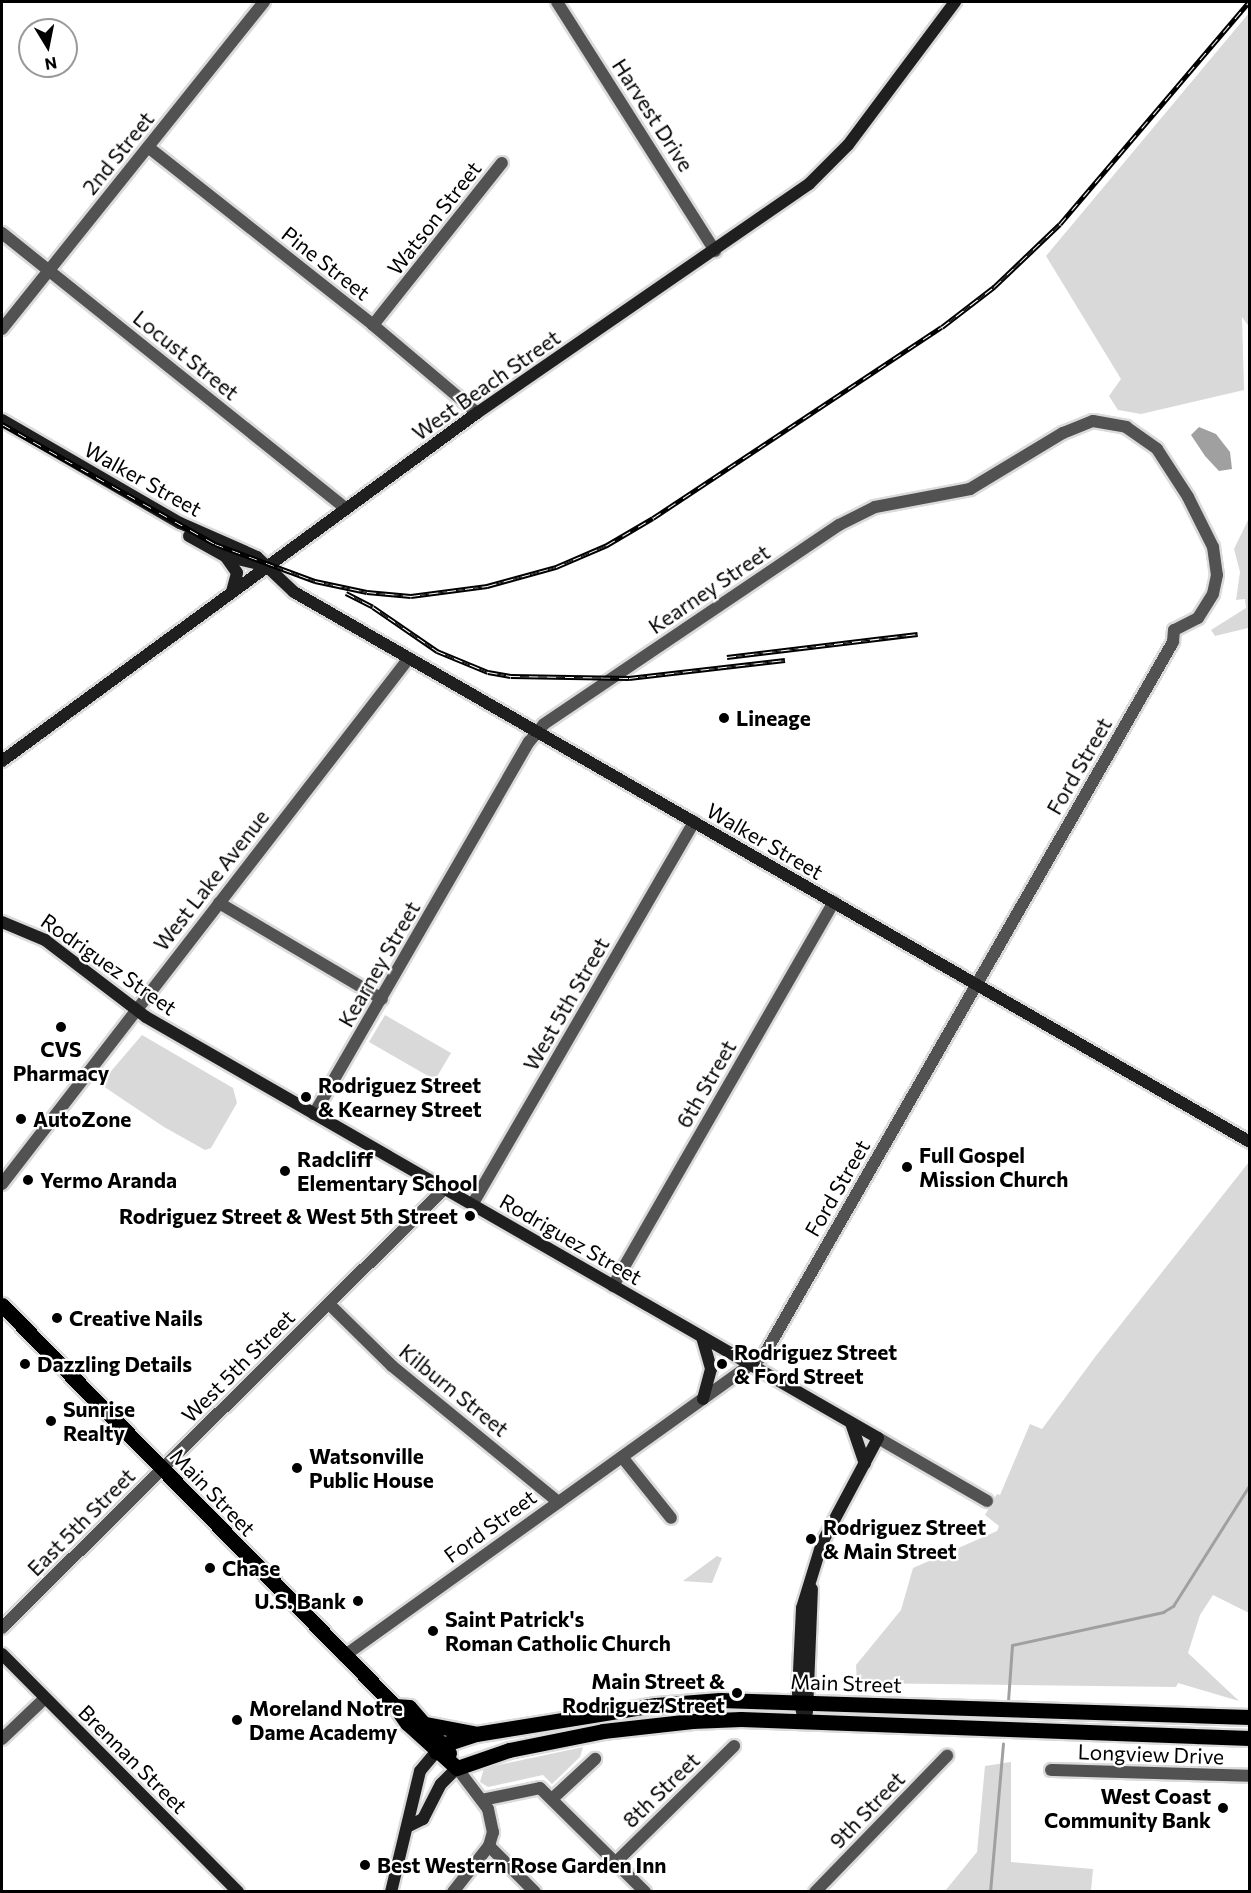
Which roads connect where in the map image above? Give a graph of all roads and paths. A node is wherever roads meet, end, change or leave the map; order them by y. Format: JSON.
{"nodes":[{"id":1,"x":264,"y":2,"type":"edge"},
{"id":2,"x":557,"y":2,"type":"edge"},
{"id":3,"x":955,"y":2,"type":"edge"},
{"id":4,"x":148,"y":147,"type":"junction"},
{"id":5,"x":502,"y":163,"type":"dead end"},
{"id":6,"x":2,"y":233,"type":"edge"},
{"id":7,"x":715,"y":250,"type":"junction"},
{"id":8,"x":48,"y":270,"type":"junction"},
{"id":9,"x":373,"y":325,"type":"junction"},
{"id":10,"x":2,"y":329,"type":"edge"},
{"id":11,"x":477,"y":414,"type":"junction"},
{"id":12,"x":2,"y":420,"type":"edge"},
{"id":13,"x":2,"y":429,"type":"edge"},
{"id":14,"x":345,"y":508,"type":"junction"},
{"id":15,"x":225,"y":556,"type":"junction"},
{"id":16,"x":268,"y":566,"type":"junction"},
{"id":17,"x":230,"y":594,"type":"junction"},
{"id":18,"x":1209,"y":603,"type":"joint"},
{"id":19,"x":409,"y":658,"type":"junction"},
{"id":20,"x":535,"y":732,"type":"junction"},
{"id":21,"x":2,"y":762,"type":"edge"},
{"id":22,"x":694,"y":822,"type":"junction"},
{"id":23,"x":834,"y":902,"type":"junction"},
{"id":24,"x":219,"y":903,"type":"junction"},
{"id":25,"x":2,"y":922,"type":"edge"},
{"id":26,"x":976,"y":984,"type":"junction"},
{"id":27,"x":382,"y":999,"type":"junction"},
{"id":28,"x":136,"y":1011,"type":"junction"},
{"id":29,"x":314,"y":1114,"type":"junction"},
{"id":30,"x":1250,"y":1142,"type":"edge"},
{"id":31,"x":2,"y":1184,"type":"edge"},
{"id":32,"x":443,"y":1190,"type":"junction"},
{"id":33,"x":472,"y":1205,"type":"junction"},
{"id":34,"x":613,"y":1286,"type":"junction"},
{"id":35,"x":329,"y":1304,"type":"junction"},
{"id":36,"x":2,"y":1305,"type":"edge"},
{"id":37,"x":702,"y":1337,"type":"junction"},
{"id":38,"x":751,"y":1365,"type":"junction"},
{"id":39,"x":703,"y":1399,"type":"junction"},
{"id":40,"x":850,"y":1421,"type":"junction"},
{"id":41,"x":878,"y":1438,"type":"junction"},
{"id":42,"x":622,"y":1457,"type":"junction"},
{"id":43,"x":865,"y":1464,"type":"junction"},
{"id":44,"x":162,"y":1469,"type":"junction"},
{"id":45,"x":987,"y":1501,"type":"dead end"},
{"id":46,"x":558,"y":1502,"type":"junction"},
{"id":47,"x":671,"y":1518,"type":"dead end"},
{"id":48,"x":2,"y":1628,"type":"edge"},
{"id":49,"x":2,"y":1654,"type":"edge"},
{"id":50,"x":344,"y":1656,"type":"junction"},
{"id":51,"x":45,"y":1698,"type":"junction"},
{"id":52,"x":804,"y":1703,"type":"junction"},
{"id":53,"x":395,"y":1706,"type":"junction"},
{"id":54,"x":1250,"y":1717,"type":"edge"},
{"id":55,"x":804,"y":1722,"type":"junction"},
{"id":56,"x":426,"y":1724,"type":"junction"},
{"id":57,"x":476,"y":1734,"type":"junction"},
{"id":58,"x":1250,"y":1738,"type":"edge"},
{"id":59,"x":2,"y":1739,"type":"edge"},
{"id":60,"x":734,"y":1746,"type":"dead end"},
{"id":61,"x":440,"y":1748,"type":"junction"},
{"id":62,"x":947,"y":1756,"type":"dead end"},
{"id":63,"x":595,"y":1759,"type":"dead end"},
{"id":64,"x":457,"y":1768,"type":"junction"},
{"id":65,"x":1051,"y":1770,"type":"dead end"},
{"id":66,"x":1250,"y":1776,"type":"edge"},
{"id":67,"x":552,"y":1799,"type":"junction"},
{"id":68,"x":482,"y":1800,"type":"junction"},
{"id":69,"x":407,"y":1827,"type":"junction"},
{"id":70,"x":489,"y":1846,"type":"junction"},
{"id":71,"x":615,"y":1863,"type":"junction"},
{"id":72,"x":238,"y":1892,"type":"edge"},
{"id":73,"x":390,"y":1892,"type":"edge"},
{"id":74,"x":453,"y":1892,"type":"edge"},
{"id":75,"x":535,"y":1892,"type":"edge"},
{"id":76,"x":645,"y":1892,"type":"edge"},
{"id":77,"x":815,"y":1892,"type":"edge"}],
"edges":[{"from":1,"to":4,"type":"street","name":"2nd Street"},
{"from":2,"to":7,"type":"street","name":"Harvest Drive"},
{"from":3,"to":7,"type":"main road","name":"West Beach Street"},
{"from":4,"to":8,"type":"street","name":"2nd Street"},
{"from":4,"to":9,"type":"street","name":"Pine Street"},
{"from":5,"to":9,"type":"street","name":"Watson Street"},
{"from":6,"to":8,"type":"street","name":"Locust Street"},
{"from":7,"to":11,"type":"main road","name":"West Beach Street"},
{"from":8,"to":10,"type":"street","name":"2nd Street"},
{"from":8,"to":14,"type":"street","name":"Locust Street"},
{"from":9,"to":11,"type":"street","name":"Pine Street"},
{"from":11,"to":14,"type":"main road","name":"West Beach Street"},
{"from":12,"to":16,"type":"main road","name":"Walker Street"},
{"from":13,"to":15,"type":"main road","name":"Walker Street"},
{"from":14,"to":16,"type":"main road","name":"West Beach Street"},
{"from":15,"to":16,"type":"main road","name":"Walker Street"},
{"from":15,"to":17,"type":"main road"},
{"from":16,"to":17,"type":"main road","name":"West Beach Street"},
{"from":16,"to":19,"type":"main road","name":"Walker Street"},
{"from":17,"to":21,"type":"main road","name":"West Beach Street"},
{"from":18,"to":20,"type":"street","name":"Kearney Street"},
{"from":18,"to":26,"type":"street","name":"Ford Street"},
{"from":19,"to":20,"type":"main road","name":"Walker Street"},
{"from":19,"to":24,"type":"street","name":"West Lake Avenue"},
{"from":20,"to":22,"type":"main road","name":"Walker Street"},
{"from":20,"to":27,"type":"street","name":"Kearney Street"},
{"from":22,"to":23,"type":"main road","name":"Walker Street"},
{"from":22,"to":33,"type":"street","name":"West 5th Street"},
{"from":23,"to":26,"type":"main road","name":"Walker Street"},
{"from":23,"to":34,"type":"street","name":"6th Street"},
{"from":24,"to":27,"type":"street"},
{"from":24,"to":28,"type":"street","name":"West Lake Avenue"},
{"from":25,"to":28,"type":"main road","name":"Rodriguez Street"},
{"from":26,"to":30,"type":"main road","name":"Walker Street"},
{"from":26,"to":38,"type":"street","name":"Ford Street"},
{"from":27,"to":29,"type":"street","name":"Kearney Street"},
{"from":28,"to":29,"type":"main road","name":"Rodriguez Street"},
{"from":28,"to":31,"type":"street","name":"West Lake Avenue"},
{"from":29,"to":32,"type":"main road","name":"Rodriguez Street"},
{"from":32,"to":33,"type":"main road","name":"Rodriguez Street"},
{"from":32,"to":35,"type":"street","name":"West 5th Street"},
{"from":33,"to":34,"type":"main road","name":"Rodriguez Street"},
{"from":34,"to":37,"type":"main road","name":"Rodriguez Street"},
{"from":35,"to":44,"type":"street","name":"West 5th Street"},
{"from":35,"to":46,"type":"street","name":"Kilburn Street"},
{"from":36,"to":44,"type":"main road","name":"Main Street"},
{"from":37,"to":38,"type":"main road","name":"Rodriguez Street"},
{"from":37,"to":39,"type":"main road"},
{"from":38,"to":39,"type":"street","name":"Ford Street"},
{"from":38,"to":40,"type":"main road","name":"Rodriguez Street"},
{"from":39,"to":42,"type":"street","name":"Ford Street"},
{"from":40,"to":41,"type":"main road","name":"Rodriguez Street"},
{"from":40,"to":43,"type":"main road"},
{"from":41,"to":43,"type":"main road"},
{"from":41,"to":45,"type":"street","name":"Rodriguez Street"},
{"from":42,"to":46,"type":"street","name":"Ford Street"},
{"from":42,"to":47,"type":"street"},
{"from":43,"to":52,"type":"main road"},
{"from":44,"to":48,"type":"street","name":"East 5th Street"},
{"from":44,"to":50,"type":"main road","name":"Main Street"},
{"from":46,"to":50,"type":"street","name":"Ford Street"},
{"from":49,"to":51,"type":"main road","name":"Brennan Street"},
{"from":50,"to":53,"type":"main road","name":"Main Street"},
{"from":51,"to":59,"type":"street"},
{"from":51,"to":72,"type":"main road","name":"Brennan Street"},
{"from":52,"to":54,"type":"main road","name":"Main Street"},
{"from":52,"to":55,"type":"main road"},
{"from":52,"to":57,"type":"main road","name":"Main Street"},
{"from":53,"to":56,"type":"main road","name":"Main Street"},
{"from":53,"to":61,"type":"main road","name":"Main Street"},
{"from":55,"to":58,"type":"main road","name":"Main Street"},
{"from":55,"to":64,"type":"main road","name":"Main Street"},
{"from":56,"to":57,"type":"main road"},
{"from":56,"to":61,"type":"main road","name":"Main Street"},
{"from":57,"to":61,"type":"main road","name":"Main Street"},
{"from":60,"to":71,"type":"street","name":"8th Street"},
{"from":61,"to":64,"type":"main road","name":"Main Street"},
{"from":61,"to":69,"type":"main road"},
{"from":62,"to":77,"type":"street","name":"9th Street"},
{"from":63,"to":67,"type":"street"},
{"from":64,"to":68,"type":"street"},
{"from":64,"to":69,"type":"main road"},
{"from":65,"to":66,"type":"street","name":"Longview Drive"},
{"from":67,"to":68,"type":"street"},
{"from":67,"to":71,"type":"street"},
{"from":68,"to":70,"type":"street"},
{"from":69,"to":73,"type":"main road"},
{"from":70,"to":74,"type":"street"},
{"from":70,"to":75,"type":"street"},
{"from":71,"to":76,"type":"street"}]}
